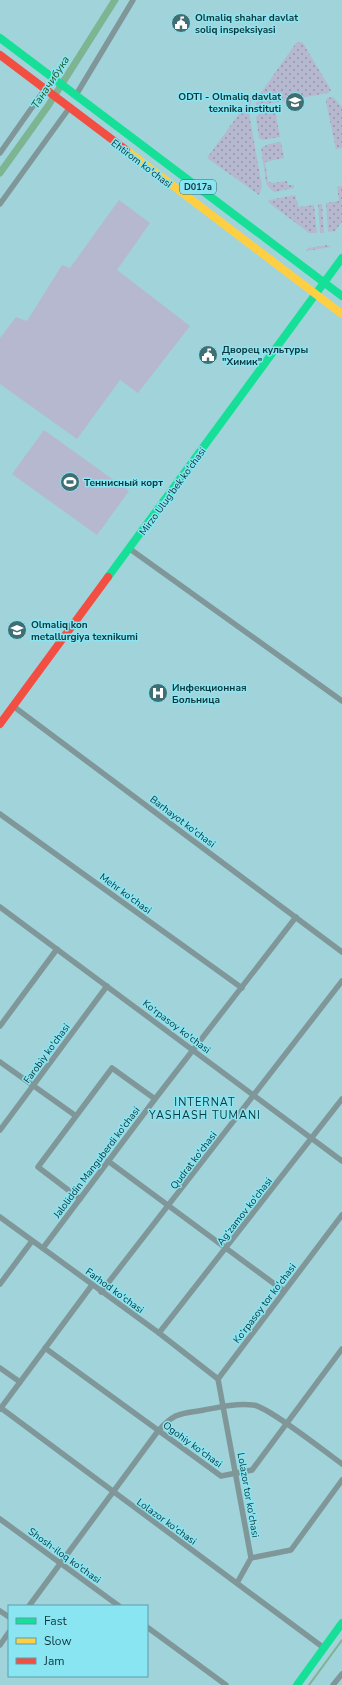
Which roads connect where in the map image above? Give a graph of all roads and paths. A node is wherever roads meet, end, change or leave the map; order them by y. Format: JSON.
{"nodes":[{"id":1,"x":133,"y":0,"type":"edge"},
{"id":2,"x":0,"y":38,"type":"edge"},
{"id":3,"x":0,"y":55,"type":"edge"},
{"id":4,"x":45,"y":89,"type":"junction"},
{"id":5,"x":74,"y":94,"type":"junction"},
{"id":6,"x":70,"y":107,"type":"junction"},
{"id":7,"x":0,"y":153,"type":"edge"},
{"id":8,"x":0,"y":204,"type":"edge"},
{"id":9,"x":342,"y":258,"type":"edge"},
{"id":10,"x":323,"y":282,"type":"junction"},
{"id":11,"x":314,"y":294,"type":"junction"},
{"id":12,"x":342,"y":296,"type":"edge"},
{"id":13,"x":342,"y":314,"type":"edge"},
{"id":14,"x":130,"y":549,"type":"junction"},
{"id":15,"x":342,"y":701,"type":"edge"},
{"id":16,"x":13,"y":706,"type":"junction"},
{"id":17,"x":0,"y":724,"type":"edge"},
{"id":18,"x":0,"y":814,"type":"edge"},
{"id":19,"x":0,"y":907,"type":"edge"},
{"id":20,"x":296,"y":917,"type":"junction"},
{"id":21,"x":57,"y":949,"type":"junction"},
{"id":22,"x":342,"y":952,"type":"edge"},
{"id":23,"x":342,"y":981,"type":"edge"},
{"id":24,"x":107,"y":986,"type":"junction"},
{"id":25,"x":242,"y":988,"type":"junction"},
{"id":26,"x":0,"y":1026,"type":"edge"},
{"id":27,"x":193,"y":1050,"type":"junction"},
{"id":28,"x":0,"y":1062,"type":"edge"},
{"id":29,"x":33,"y":1086,"type":"junction"},
{"id":30,"x":254,"y":1094,"type":"junction"},
{"id":31,"x":342,"y":1098,"type":"edge"},
{"id":32,"x":154,"y":1099,"type":"junction"},
{"id":33,"x":76,"y":1116,"type":"junction"},
{"id":34,"x":0,"y":1130,"type":"edge"},
{"id":35,"x":312,"y":1138,"type":"junction"},
{"id":36,"x":108,"y":1161,"type":"junction"},
{"id":37,"x":342,"y":1161,"type":"edge"},
{"id":38,"x":80,"y":1199,"type":"junction"},
{"id":39,"x":170,"y":1205,"type":"junction"},
{"id":40,"x":342,"y":1215,"type":"edge"},
{"id":41,"x":0,"y":1217,"type":"edge"},
{"id":42,"x":32,"y":1241,"type":"junction"},
{"id":43,"x":43,"y":1248,"type":"junction"},
{"id":44,"x":226,"y":1249,"type":"junction"},
{"id":45,"x":0,"y":1284,"type":"edge"},
{"id":46,"x":92,"y":1285,"type":"junction"},
{"id":47,"x":101,"y":1292,"type":"junction"},
{"id":48,"x":284,"y":1292,"type":"junction"},
{"id":49,"x":159,"y":1333,"type":"junction"},
{"id":50,"x":45,"y":1348,"type":"junction"},
{"id":51,"x":342,"y":1349,"type":"edge"},
{"id":52,"x":0,"y":1368,"type":"edge"},
{"id":53,"x":218,"y":1379,"type":"junction"},
{"id":54,"x":20,"y":1382,"type":"junction"},
{"id":55,"x":224,"y":1406,"type":"junction"},
{"id":56,"x":0,"y":1409,"type":"edge"},
{"id":57,"x":286,"y":1424,"type":"junction"},
{"id":58,"x":158,"y":1431,"type":"junction"},
{"id":59,"x":342,"y":1464,"type":"edge"},
{"id":60,"x":236,"y":1473,"type":"junction"},
{"id":61,"x":342,"y":1480,"type":"edge"},
{"id":62,"x":113,"y":1492,"type":"junction"},
{"id":63,"x":0,"y":1518,"type":"edge"},
{"id":64,"x":251,"y":1558,"type":"junction"},
{"id":65,"x":61,"y":1563,"type":"junction"},
{"id":66,"x":237,"y":1584,"type":"junction"},
{"id":67,"x":30,"y":1605,"type":"edge"},
{"id":68,"x":118,"y":1605,"type":"edge"},
{"id":69,"x":342,"y":1623,"type":"edge"},
{"id":70,"x":148,"y":1628,"type":"edge"},
{"id":71,"x":8,"y":1633,"type":"edge"},
{"id":72,"x":0,"y":1644,"type":"edge"},
{"id":73,"x":324,"y":1648,"type":"junction"},
{"id":74,"x":342,"y":1674,"type":"edge"},
{"id":75,"x":226,"y":1685,"type":"edge"},
{"id":76,"x":297,"y":1685,"type":"edge"},
{"id":77,"x":333,"y":1685,"type":"edge"}],
"edges":[{"from":1,"to":5,"type":"street"},
{"from":2,"to":5,"type":"main road","name":"Ehtirom ko'chasi","number":"D017a"},
{"from":3,"to":4,"type":"main road","name":"Ehtirom ko'chasi","number":"D017a"},
{"from":4,"to":6,"type":"main road","name":"Ehtirom ko'chasi","number":"D017a"},
{"from":4,"to":7,"type":"street"},
{"from":5,"to":10,"type":"main road","name":"Ehtirom ko'chasi","number":"D017a"},
{"from":6,"to":8,"type":"street"},
{"from":6,"to":11,"type":"main road","name":"Ehtirom ko'chasi","number":"D017a"},
{"from":9,"to":10,"type":"main road","name":"Mirzo Ulug'bek ko'chasi"},
{"from":10,"to":11,"type":"main road","name":"Mirzo Ulug'bek ko'chasi"},
{"from":10,"to":12,"type":"main road","name":"Ehtirom ko'chasi","number":"D017a"},
{"from":11,"to":13,"type":"main road","name":"Ehtirom ko'chasi","number":"D017a"},
{"from":11,"to":14,"type":"main road","name":"Mirzo Ulug'bek ko'chasi"},
{"from":14,"to":15,"type":"street"},
{"from":14,"to":16,"type":"main road","name":"Mirzo Ulug'bek ko'chasi"},
{"from":16,"to":17,"type":"main road","name":"Mirzo Ulug'bek ko'chasi"},
{"from":16,"to":20,"type":"street","name":"Barhayot ko'chasi"},
{"from":18,"to":25,"type":"street","name":"Mehr ko'chasi"},
{"from":19,"to":21,"type":"street","name":"Ko‘rpasoy ko'chasi"},
{"from":20,"to":22,"type":"street","name":"Barhayot ko'chasi"},
{"from":20,"to":25,"type":"street","name":"Jaloliddin Manguberdi ko'chasi"},
{"from":21,"to":24,"type":"street","name":"Ko‘rpasoy ko'chasi"},
{"from":21,"to":26,"type":"street"},
{"from":23,"to":30,"type":"street","name":"Qudrat ko'chasi"},
{"from":24,"to":27,"type":"street","name":"Ko‘rpasoy ko'chasi"},
{"from":24,"to":29,"type":"street","name":"Farobiy ko'chasi"},
{"from":25,"to":27,"type":"street","name":"Jaloliddin Manguberdi ko'chasi"},
{"from":27,"to":30,"type":"street","name":"Ko‘rpasoy ko'chasi"},
{"from":27,"to":32,"type":"street","name":"Jaloliddin Manguberdi ko'chasi"},
{"from":28,"to":29,"type":"street"},
{"from":29,"to":33,"type":"street"},
{"from":29,"to":34,"type":"street","name":"Farobiy ko'chasi"},
{"from":30,"to":35,"type":"street","name":"Ko‘rpasoy ko'chasi"},
{"from":30,"to":39,"type":"street","name":"Qudrat ko'chasi"},
{"from":31,"to":35,"type":"street","name":"Ag‘zamov ko'chasi"},
{"from":32,"to":33,"type":"street"},
{"from":32,"to":36,"type":"street","name":"Jaloliddin Manguberdi ko'chasi"},
{"from":33,"to":38,"type":"street"},
{"from":35,"to":37,"type":"street","name":"Ko‘rpasoy ko'chasi"},
{"from":35,"to":44,"type":"street","name":"Ag‘zamov ko'chasi"},
{"from":36,"to":38,"type":"street","name":"Jaloliddin Manguberdi ko'chasi"},
{"from":36,"to":39,"type":"street"},
{"from":38,"to":43,"type":"street","name":"Jaloliddin Manguberdi ko'chasi"},
{"from":39,"to":44,"type":"street"},
{"from":39,"to":47,"type":"street","name":"Qudrat ko'chasi"},
{"from":40,"to":48,"type":"street","name":"Ko‘rpasoy tor ko'chasi"},
{"from":41,"to":42,"type":"street","name":"Farhod ko'chasi"},
{"from":42,"to":43,"type":"street","name":"Farhod ko'chasi"},
{"from":42,"to":45,"type":"street"},
{"from":43,"to":46,"type":"street","name":"Farhod ko'chasi"},
{"from":44,"to":48,"type":"street"},
{"from":44,"to":49,"type":"street","name":"Ag‘zamov ko'chasi"},
{"from":46,"to":47,"type":"street","name":"Farhod ko'chasi"},
{"from":46,"to":50,"type":"street"},
{"from":47,"to":49,"type":"street","name":"Farhod ko'chasi"},
{"from":48,"to":53,"type":"street","name":"Ko‘rpasoy tor ko'chasi"},
{"from":49,"to":53,"type":"street","name":"Farhod ko'chasi"},
{"from":50,"to":54,"type":"street"},
{"from":50,"to":58,"type":"street","name":"Ogohiy ko'chasi"},
{"from":51,"to":57,"type":"street","name":"Ogohiy ko'chasi"},
{"from":52,"to":54,"type":"street"},
{"from":53,"to":55,"type":"street"},
{"from":54,"to":56,"type":"street"},
{"from":55,"to":57,"type":"street"},
{"from":55,"to":58,"type":"street"},
{"from":55,"to":60,"type":"street","name":"Lolazor tor ko'chasi"},
{"from":56,"to":62,"type":"street","name":"Lolazor ko'chasi"},
{"from":57,"to":59,"type":"street"},
{"from":57,"to":60,"type":"street","name":"Ogohiy ko'chasi"},
{"from":58,"to":60,"type":"street","name":"Ogohiy ko'chasi"},
{"from":58,"to":62,"type":"street"},
{"from":60,"to":64,"type":"street","name":"Lolazor tor ko'chasi"},
{"from":61,"to":64,"type":"street"},
{"from":62,"to":65,"type":"street"},
{"from":62,"to":66,"type":"street","name":"Lolazor ko'chasi"},
{"from":63,"to":65,"type":"street","name":"Shosh-iloq ko'chasi"},
{"from":64,"to":66,"type":"street"},
{"from":65,"to":67,"type":"street"},
{"from":65,"to":68,"type":"street","name":"Shosh-iloq ko'chasi"},
{"from":66,"to":73,"type":"street","name":"Lolazor ko'chasi"},
{"from":69,"to":73,"type":"main road"},
{"from":70,"to":75,"type":"street"},
{"from":71,"to":72,"type":"street"},
{"from":73,"to":76,"type":"main road"},
{"from":74,"to":77,"type":"street"}]}
